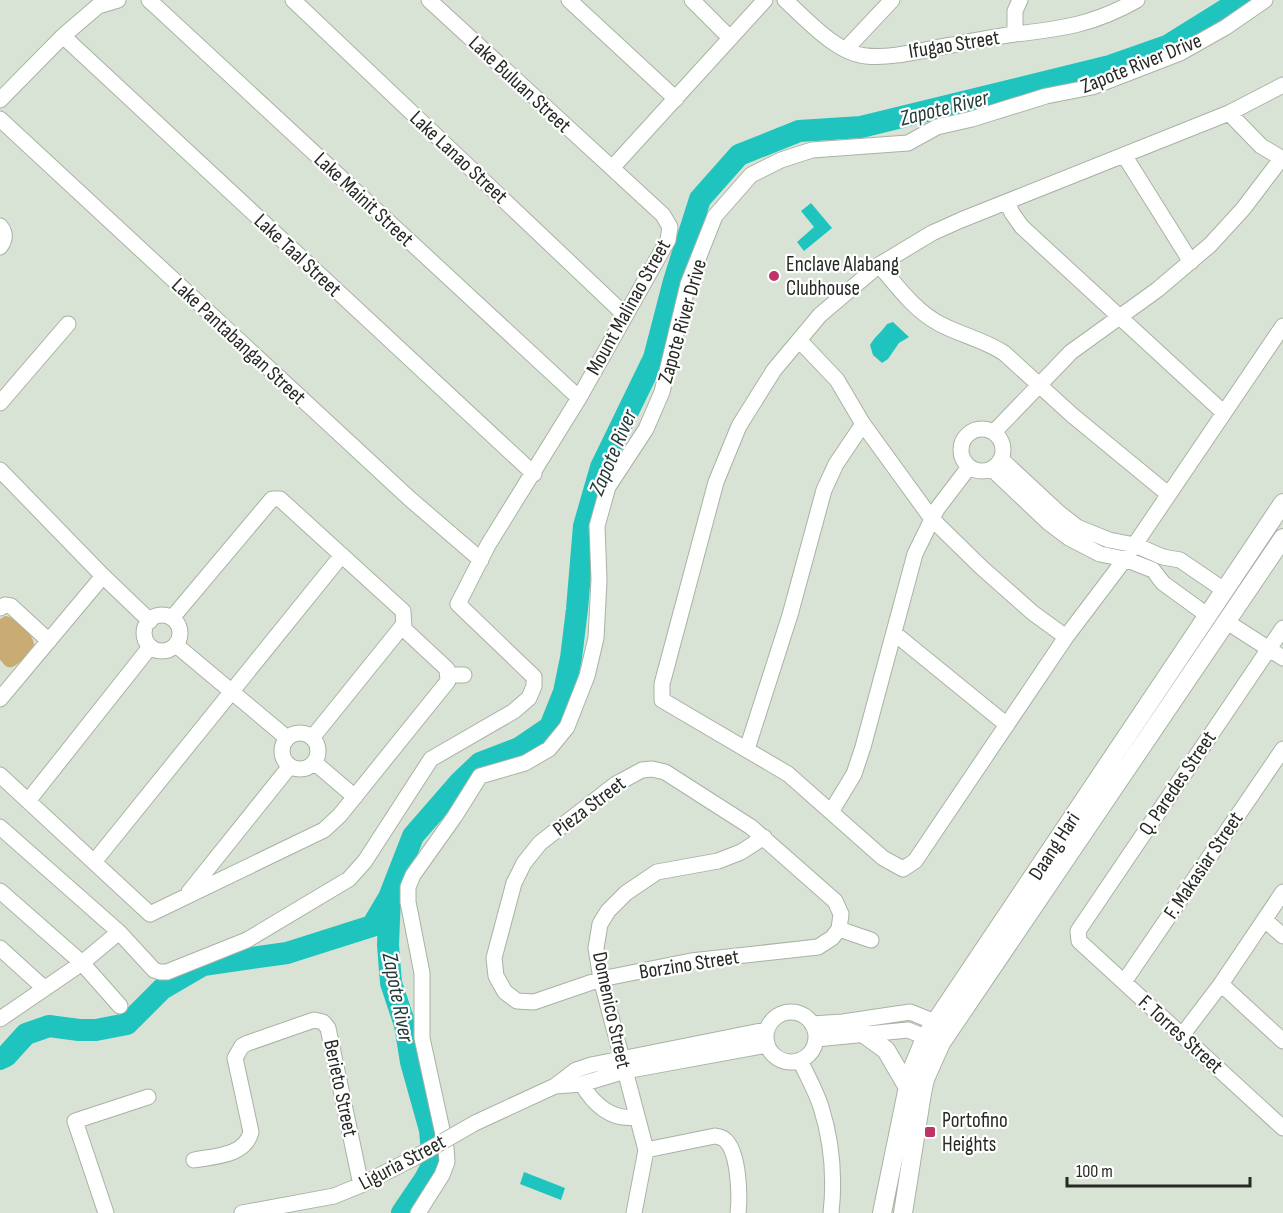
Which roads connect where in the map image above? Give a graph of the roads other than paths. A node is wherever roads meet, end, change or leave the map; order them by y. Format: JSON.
{"nodes":[{"id":1,"x":118,"y":0,"type":"edge"},
{"id":2,"x":149,"y":0,"type":"edge"},
{"id":3,"x":293,"y":0,"type":"edge"},
{"id":4,"x":429,"y":0,"type":"edge"},
{"id":5,"x":569,"y":0,"type":"edge"},
{"id":6,"x":692,"y":0,"type":"edge"},
{"id":7,"x":765,"y":0,"type":"edge"},
{"id":8,"x":785,"y":0,"type":"edge"},
{"id":9,"x":892,"y":0,"type":"edge"},
{"id":10,"x":1020,"y":0,"type":"edge"},
{"id":11,"x":1137,"y":0,"type":"edge"},
{"id":12,"x":1265,"y":0,"type":"edge"},
{"id":13,"x":1015,"y":34,"type":"junction"},
{"id":14,"x":63,"y":36,"type":"junction"},
{"id":15,"x":729,"y":37,"type":"junction"},
{"id":16,"x":846,"y":49,"type":"junction"},
{"id":17,"x":1283,"y":85,"type":"edge"},
{"id":18,"x":676,"y":99,"type":"junction"},
{"id":19,"x":0,"y":100,"type":"edge"},
{"id":20,"x":1229,"y":113,"type":"junction"},
{"id":21,"x":0,"y":119,"type":"edge"},
{"id":22,"x":1124,"y":155,"type":"junction"},
{"id":23,"x":1282,"y":159,"type":"edge"},
{"id":24,"x":612,"y":168,"type":"junction"},
{"id":25,"x":1007,"y":202,"type":"junction"},
{"id":26,"x":2,"y":228,"type":"edge"},
{"id":27,"x":0,"y":247,"type":"edge"},
{"id":28,"x":1191,"y":262,"type":"junction"},
{"id":29,"x":879,"y":265,"type":"junction"},
{"id":30,"x":625,"y":315,"type":"junction"},
{"id":31,"x":1120,"y":315,"type":"junction"},
{"id":32,"x":68,"y":324,"type":"dead end"},
{"id":33,"x":1283,"y":326,"type":"edge"},
{"id":34,"x":799,"y":339,"type":"junction"},
{"id":35,"x":1039,"y":385,"type":"junction"},
{"id":36,"x":579,"y":398,"type":"junction"},
{"id":37,"x":0,"y":403,"type":"edge"},
{"id":38,"x":1224,"y":413,"type":"junction"},
{"id":39,"x":863,"y":424,"type":"junction"},
{"id":40,"x":994,"y":432,"type":"junction"},
{"id":41,"x":996,"y":464,"type":"junction"},
{"id":42,"x":969,"y":467,"type":"junction"},
{"id":43,"x":0,"y":470,"type":"edge"},
{"id":44,"x":534,"y":474,"type":"junction"},
{"id":45,"x":1168,"y":494,"type":"junction"},
{"id":46,"x":1283,"y":503,"type":"edge"},
{"id":47,"x":932,"y":519,"type":"junction"},
{"id":48,"x":1283,"y":538,"type":"edge"},
{"id":49,"x":1135,"y":545,"type":"junction"},
{"id":50,"x":342,"y":555,"type":"junction"},
{"id":51,"x":1125,"y":559,"type":"junction"},
{"id":52,"x":481,"y":560,"type":"junction"},
{"id":53,"x":103,"y":576,"type":"junction"},
{"id":54,"x":1224,"y":590,"type":"junction"},
{"id":55,"x":0,"y":608,"type":"edge"},
{"id":56,"x":1207,"y":615,"type":"junction"},
{"id":57,"x":172,"y":618,"type":"junction"},
{"id":58,"x":150,"y":621,"type":"junction"},
{"id":59,"x":1227,"y":621,"type":"junction"},
{"id":60,"x":404,"y":624,"type":"junction"},
{"id":61,"x":1283,"y":628,"type":"edge"},
{"id":62,"x":894,"y":633,"type":"junction"},
{"id":63,"x":1066,"y":637,"type":"junction"},
{"id":64,"x":49,"y":640,"type":"junction"},
{"id":65,"x":176,"y":645,"type":"junction"},
{"id":66,"x":150,"y":647,"type":"junction"},
{"id":67,"x":1269,"y":649,"type":"junction"},
{"id":68,"x":1283,"y":658,"type":"edge"},
{"id":69,"x":0,"y":674,"type":"edge"},
{"id":70,"x":448,"y":675,"type":"junction"},
{"id":71,"x":464,"y":675,"type":"dead end"},
{"id":72,"x":12,"y":685,"type":"junction"},
{"id":73,"x":231,"y":692,"type":"junction"},
{"id":74,"x":0,"y":699,"type":"edge"},
{"id":75,"x":1007,"y":725,"type":"junction"},
{"id":76,"x":287,"y":738,"type":"junction"},
{"id":77,"x":312,"y":738,"type":"junction"},
{"id":78,"x":747,"y":749,"type":"junction"},
{"id":79,"x":1283,"y":749,"type":"edge"},
{"id":80,"x":314,"y":762,"type":"junction"},
{"id":81,"x":290,"y":766,"type":"junction"},
{"id":82,"x":0,"y":775,"type":"edge"},
{"id":83,"x":355,"y":797,"type":"junction"},
{"id":84,"x":28,"y":801,"type":"junction"},
{"id":85,"x":831,"y":812,"type":"junction"},
{"id":86,"x":0,"y":827,"type":"edge"},
{"id":87,"x":764,"y":837,"type":"junction"},
{"id":88,"x":94,"y":862,"type":"junction"},
{"id":89,"x":208,"y":879,"type":"junction"},
{"id":90,"x":0,"y":891,"type":"edge"},
{"id":91,"x":1283,"y":892,"type":"edge"},
{"id":92,"x":1265,"y":920,"type":"junction"},
{"id":93,"x":839,"y":928,"type":"junction"},
{"id":94,"x":119,"y":932,"type":"junction"},
{"id":95,"x":1283,"y":936,"type":"edge"},
{"id":96,"x":871,"y":940,"type":"dead end"},
{"id":97,"x":1078,"y":940,"type":"joint"},
{"id":98,"x":0,"y":948,"type":"edge"},
{"id":99,"x":82,"y":963,"type":"junction"},
{"id":100,"x":601,"y":979,"type":"junction"},
{"id":101,"x":1124,"y":982,"type":"junction"},
{"id":102,"x":1221,"y":984,"type":"junction"},
{"id":103,"x":44,"y":988,"type":"junction"},
{"id":104,"x":505,"y":992,"type":"joint"},
{"id":105,"x":120,"y":1006,"type":"dead end"},
{"id":106,"x":0,"y":1019,"type":"edge"},
{"id":107,"x":814,"y":1031,"type":"junction"},
{"id":108,"x":938,"y":1032,"type":"junction"},
{"id":109,"x":864,"y":1034,"type":"junction"},
{"id":110,"x":1183,"y":1035,"type":"junction"},
{"id":111,"x":766,"y":1037,"type":"junction"},
{"id":112,"x":1283,"y":1041,"type":"edge"},
{"id":113,"x":800,"y":1060,"type":"junction"},
{"id":114,"x":623,"y":1064,"type":"junction"},
{"id":115,"x":582,"y":1084,"type":"junction"},
{"id":116,"x":555,"y":1086,"type":"junction"},
{"id":117,"x":907,"y":1086,"type":"junction"},
{"id":118,"x":148,"y":1096,"type":"dead end"},
{"id":119,"x":636,"y":1117,"type":"junction"},
{"id":120,"x":1283,"y":1128,"type":"edge"},
{"id":121,"x":646,"y":1150,"type":"junction"},
{"id":122,"x":194,"y":1160,"type":"dead end"},
{"id":123,"x":361,"y":1185,"type":"junction"},
{"id":124,"x":106,"y":1213,"type":"edge"},
{"id":125,"x":242,"y":1213,"type":"edge"},
{"id":126,"x":418,"y":1213,"type":"edge"},
{"id":127,"x":634,"y":1213,"type":"edge"},
{"id":128,"x":738,"y":1213,"type":"edge"},
{"id":129,"x":831,"y":1213,"type":"edge"},
{"id":130,"x":882,"y":1213,"type":"edge"},
{"id":131,"x":903,"y":1213,"type":"edge"}],
"edges":[{"from":1,"to":14,"type":"street"},
{"from":2,"to":36,"type":"street","name":"Lake Mainit Street"},
{"from":3,"to":30,"type":"street","name":"Lake Lanao Street"},
{"from":4,"to":24,"type":"street","name":"Lake Buluan Street"},
{"from":5,"to":18,"type":"street"},
{"from":6,"to":15,"type":"street"},
{"from":7,"to":15,"type":"street"},
{"from":8,"to":16,"type":"street","name":"Ifugao Street"},
{"from":9,"to":16,"type":"street"},
{"from":10,"to":13,"type":"street"},
{"from":11,"to":13,"type":"street","name":"Ifugao Street"},
{"from":12,"to":126,"type":"street","name":"Zapote River Drive"},
{"from":13,"to":16,"type":"street","name":"Ifugao Street"},
{"from":14,"to":19,"type":"street"},
{"from":14,"to":44,"type":"street","name":"Lake Taal Street"},
{"from":15,"to":18,"type":"street"},
{"from":17,"to":20,"type":"street"},
{"from":18,"to":24,"type":"street"},
{"from":20,"to":22,"type":"street"},
{"from":20,"to":23,"type":"street"},
{"from":21,"to":52,"type":"street","name":"Lake Pantabangan Street"},
{"from":22,"to":25,"type":"street"},
{"from":22,"to":28,"type":"street"},
{"from":23,"to":28,"type":"street"},
{"from":24,"to":30,"type":"street","name":"Mount Malinao Street"},
{"from":25,"to":29,"type":"street"},
{"from":25,"to":31,"type":"street"},
{"from":26,"to":27,"type":"street"},
{"from":28,"to":31,"type":"street"},
{"from":29,"to":34,"type":"street"},
{"from":29,"to":35,"type":"street"},
{"from":30,"to":36,"type":"street","name":"Mount Malinao Street"},
{"from":31,"to":35,"type":"street"},
{"from":31,"to":38,"type":"street"},
{"from":32,"to":37,"type":"street"},
{"from":33,"to":38,"type":"street"},
{"from":34,"to":39,"type":"street"},
{"from":34,"to":78,"type":"street"},
{"from":35,"to":40,"type":"street"},
{"from":35,"to":45,"type":"street"},
{"from":36,"to":44,"type":"street","name":"Mount Malinao Street"},
{"from":38,"to":45,"type":"street"},
{"from":39,"to":47,"type":"street"},
{"from":39,"to":78,"type":"street"},
{"from":40,"to":41,"type":"street"},
{"from":40,"to":42,"type":"street"},
{"from":41,"to":42,"type":"street"},
{"from":41,"to":49,"type":"street"},
{"from":41,"to":51,"type":"street"},
{"from":42,"to":47,"type":"street"},
{"from":43,"to":53,"type":"street"},
{"from":44,"to":52,"type":"street","name":"Mount Malinao Street"},
{"from":45,"to":49,"type":"street"},
{"from":46,"to":54,"type":"main road","name":"Daang Hari"},
{"from":47,"to":62,"type":"street"},
{"from":47,"to":63,"type":"street"},
{"from":48,"to":59,"type":"main road","name":"Daang Hari"},
{"from":49,"to":51,"type":"street"},
{"from":49,"to":54,"type":"street"},
{"from":50,"to":57,"type":"street"},
{"from":50,"to":60,"type":"street"},
{"from":50,"to":73,"type":"street"},
{"from":51,"to":56,"type":"street"},
{"from":51,"to":63,"type":"street"},
{"from":52,"to":94,"type":"street","name":"Mount Malinao Street"},
{"from":53,"to":58,"type":"street"},
{"from":53,"to":64,"type":"street"},
{"from":54,"to":56,"type":"main road","name":"Daang Hari"},
{"from":55,"to":64,"type":"street"},
{"from":56,"to":108,"type":"main road","name":"Daang Hari"},
{"from":57,"to":58,"type":"street"},
{"from":57,"to":65,"type":"street"},
{"from":58,"to":66,"type":"street"},
{"from":59,"to":67,"type":"street"},
{"from":59,"to":108,"type":"main road","name":"Daang Hari"},
{"from":60,"to":70,"type":"street"},
{"from":60,"to":77,"type":"street"},
{"from":61,"to":67,"type":"street","name":"Q. Paredes Street"},
{"from":62,"to":75,"type":"street"},
{"from":62,"to":85,"type":"street"},
{"from":63,"to":75,"type":"street"},
{"from":64,"to":72,"type":"street"},
{"from":65,"to":66,"type":"street"},
{"from":65,"to":73,"type":"street"},
{"from":66,"to":84,"type":"street"},
{"from":67,"to":68,"type":"street"},
{"from":67,"to":97,"type":"street","name":"Q. Paredes Street"},
{"from":69,"to":72,"type":"street"},
{"from":70,"to":71,"type":"street"},
{"from":70,"to":83,"type":"street"},
{"from":72,"to":74,"type":"street"},
{"from":73,"to":76,"type":"street"},
{"from":73,"to":88,"type":"street"},
{"from":75,"to":85,"type":"street"},
{"from":76,"to":77,"type":"street"},
{"from":76,"to":81,"type":"street"},
{"from":77,"to":80,"type":"street"},
{"from":78,"to":85,"type":"street"},
{"from":79,"to":101,"type":"street","name":"F. Makasiar Street"},
{"from":80,"to":81,"type":"street"},
{"from":80,"to":83,"type":"street"},
{"from":81,"to":89,"type":"street"},
{"from":82,"to":84,"type":"street"},
{"from":83,"to":89,"type":"street"},
{"from":84,"to":88,"type":"street"},
{"from":86,"to":94,"type":"street"},
{"from":87,"to":93,"type":"street","name":"Pieza Street"},
{"from":87,"to":100,"type":"street","name":"Domenico Street"},
{"from":87,"to":104,"type":"street","name":"Pieza Street"},
{"from":88,"to":89,"type":"street"},
{"from":90,"to":99,"type":"street"},
{"from":91,"to":92,"type":"street"},
{"from":92,"to":95,"type":"street"},
{"from":92,"to":102,"type":"street"},
{"from":93,"to":96,"type":"street"},
{"from":93,"to":100,"type":"street","name":"Borzino Street"},
{"from":94,"to":99,"type":"street"},
{"from":97,"to":101,"type":"street","name":"F. Torres Street"},
{"from":98,"to":103,"type":"street"},
{"from":99,"to":103,"type":"street"},
{"from":99,"to":105,"type":"street"},
{"from":100,"to":104,"type":"street","name":"Borzino Street"},
{"from":100,"to":114,"type":"street","name":"Domenico Street"},
{"from":101,"to":110,"type":"street","name":"F. Torres Street"},
{"from":102,"to":110,"type":"street"},
{"from":102,"to":112,"type":"street"},
{"from":103,"to":106,"type":"street"},
{"from":107,"to":108,"type":"street"},
{"from":107,"to":109,"type":"street"},
{"from":107,"to":111,"type":"street"},
{"from":107,"to":113,"type":"street"},
{"from":108,"to":109,"type":"street"},
{"from":108,"to":117,"type":"main road","name":"Daang Hari"},
{"from":108,"to":131,"type":"main road","name":"Daang Hari"},
{"from":109,"to":117,"type":"main road"},
{"from":110,"to":120,"type":"street","name":"F. Torres Street"},
{"from":111,"to":113,"type":"street"},
{"from":111,"to":114,"type":"street","name":"Liguria Street"},
{"from":113,"to":129,"type":"street"},
{"from":114,"to":115,"type":"street","name":"Liguria Street"},
{"from":114,"to":116,"type":"street","name":"Liguria Street"},
{"from":114,"to":119,"type":"street","name":"Domenico Street"},
{"from":115,"to":116,"type":"street","name":"Liguria Street"},
{"from":115,"to":119,"type":"street"},
{"from":116,"to":123,"type":"street","name":"Liguria Street","bridge":true},
{"from":117,"to":130,"type":"main road","name":"Daang Hari"},
{"from":118,"to":124,"type":"street"},
{"from":119,"to":121,"type":"street","name":"Domenico Street"},
{"from":121,"to":127,"type":"street","name":"Domenico Street"},
{"from":121,"to":128,"type":"street"},
{"from":122,"to":123,"type":"street","name":"Berieto Street"},
{"from":123,"to":125,"type":"street","name":"Liguria Street"}]}
